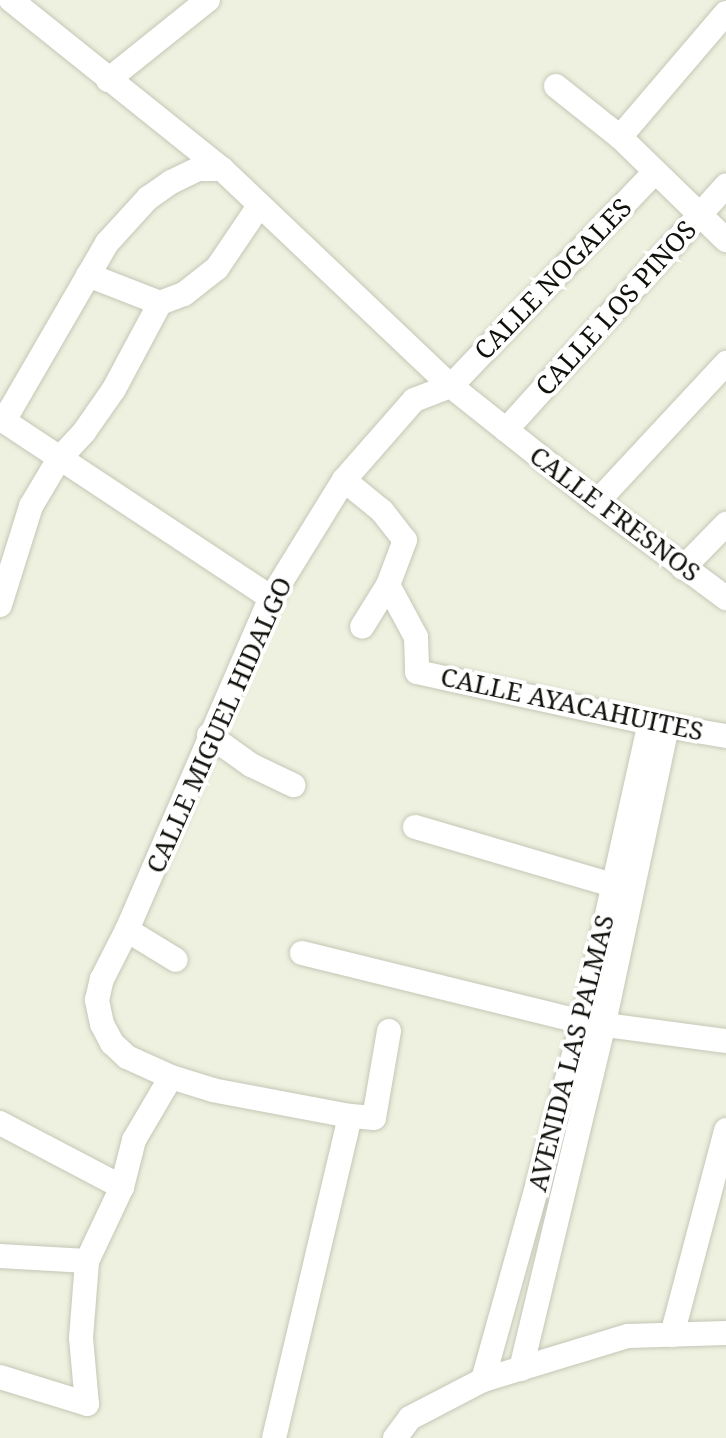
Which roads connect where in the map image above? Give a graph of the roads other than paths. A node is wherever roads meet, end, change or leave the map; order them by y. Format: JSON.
{"nodes":[{"id":1,"x":11,"y":0,"type":"edge"},
{"id":2,"x":203,"y":2,"type":"edge"},
{"id":3,"x":726,"y":13,"type":"edge"},
{"id":4,"x":108,"y":80,"type":"junction"},
{"id":5,"x":556,"y":86,"type":"dead end"},
{"id":6,"x":620,"y":137,"type":"junction"},
{"id":7,"x":222,"y":169,"type":"junction"},
{"id":8,"x":655,"y":172,"type":"junction"},
{"id":9,"x":726,"y":186,"type":"edge"},
{"id":10,"x":259,"y":206,"type":"junction"},
{"id":11,"x":700,"y":215,"type":"junction"},
{"id":12,"x":726,"y":240,"type":"edge"},
{"id":13,"x":88,"y":275,"type":"junction"},
{"id":14,"x":160,"y":303,"type":"junction"},
{"id":15,"x":726,"y":363,"type":"edge"},
{"id":16,"x":451,"y":386,"type":"junction"},
{"id":17,"x":506,"y":430,"type":"junction"},
{"id":18,"x":59,"y":459,"type":"junction"},
{"id":19,"x":344,"y":480,"type":"junction"},
{"id":20,"x":597,"y":502,"type":"junction"},
{"id":21,"x":726,"y":524,"type":"edge"},
{"id":22,"x":683,"y":568,"type":"junction"},
{"id":23,"x":388,"y":585,"type":"junction"},
{"id":24,"x":271,"y":598,"type":"junction"},
{"id":25,"x":726,"y":598,"type":"edge"},
{"id":26,"x":0,"y":605,"type":"edge"},
{"id":27,"x":362,"y":627,"type":"dead end"},
{"id":28,"x":658,"y":724,"type":"junction"},
{"id":29,"x":209,"y":735,"type":"junction"},
{"id":30,"x":726,"y":736,"type":"edge"},
{"id":31,"x":293,"y":785,"type":"dead end"},
{"id":32,"x":415,"y":827,"type":"dead end"},
{"id":33,"x":623,"y":888,"type":"junction"},
{"id":34,"x":127,"y":930,"type":"junction"},
{"id":35,"x":302,"y":953,"type":"dead end"},
{"id":36,"x":176,"y":960,"type":"dead end"},
{"id":37,"x":594,"y":1023,"type":"junction"},
{"id":38,"x":389,"y":1031,"type":"dead end"},
{"id":39,"x":726,"y":1041,"type":"edge"},
{"id":40,"x":171,"y":1077,"type":"junction"},
{"id":41,"x":350,"y":1116,"type":"junction"},
{"id":42,"x":0,"y":1123,"type":"edge"},
{"id":43,"x":726,"y":1130,"type":"edge"},
{"id":44,"x":122,"y":1187,"type":"junction"},
{"id":45,"x":0,"y":1256,"type":"edge"},
{"id":46,"x":87,"y":1261,"type":"junction"},
{"id":47,"x":726,"y":1333,"type":"edge"},
{"id":48,"x":672,"y":1335,"type":"junction"},
{"id":49,"x":521,"y":1369,"type":"junction"},
{"id":50,"x":0,"y":1377,"type":"edge"},
{"id":51,"x":483,"y":1380,"type":"junction"},
{"id":52,"x":274,"y":1438,"type":"edge"},
{"id":53,"x":395,"y":1438,"type":"edge"}],
"edges":[{"from":1,"to":4,"type":"street","name":"CALLE FRESNOS"},
{"from":2,"to":4,"type":"street"},
{"from":3,"to":6,"type":"street"},
{"from":4,"to":7,"type":"street","name":"CALLE FRESNOS"},
{"from":5,"to":6,"type":"street"},
{"from":6,"to":8,"type":"street"},
{"from":7,"to":10,"type":"street","name":"CALLE FRESNOS"},
{"from":7,"to":13,"type":"street"},
{"from":8,"to":11,"type":"street"},
{"from":8,"to":16,"type":"street","name":"CALLE NOGALES"},
{"from":9,"to":11,"type":"street","name":"CALLE LOS PINOS"},
{"from":10,"to":14,"type":"street"},
{"from":10,"to":16,"type":"street","name":"CALLE FRESNOS"},
{"from":11,"to":12,"type":"street"},
{"from":11,"to":17,"type":"street","name":"CALLE LOS PINOS"},
{"from":13,"to":14,"type":"street"},
{"from":13,"to":18,"type":"street"},
{"from":14,"to":18,"type":"street"},
{"from":15,"to":20,"type":"street"},
{"from":16,"to":17,"type":"street","name":"CALLE FRESNOS"},
{"from":16,"to":19,"type":"street","name":"CALLE MIGUEL HIDALGO"},
{"from":17,"to":20,"type":"street","name":"CALLE FRESNOS"},
{"from":18,"to":24,"type":"street"},
{"from":18,"to":26,"type":"street"},
{"from":19,"to":23,"type":"street"},
{"from":19,"to":24,"type":"street","name":"CALLE MIGUEL HIDALGO"},
{"from":20,"to":22,"type":"street","name":"CALLE FRESNOS"},
{"from":21,"to":22,"type":"street"},
{"from":22,"to":25,"type":"street","name":"CALLE FRESNOS"},
{"from":23,"to":27,"type":"street"},
{"from":23,"to":28,"type":"street","name":"CALLE AYACAHUITES"},
{"from":24,"to":29,"type":"street","name":"CALLE MIGUEL HIDALGO"},
{"from":28,"to":30,"type":"street","name":"CALLE AYACAHUITES"},
{"from":28,"to":33,"type":"street","name":"AVENIDA LAS PALMAS"},
{"from":29,"to":31,"type":"street"},
{"from":29,"to":34,"type":"street","name":"CALLE MIGUEL HIDALGO"},
{"from":32,"to":33,"type":"street"},
{"from":33,"to":37,"type":"street","name":"AVENIDA LAS PALMAS"},
{"from":34,"to":36,"type":"street"},
{"from":34,"to":40,"type":"street","name":"CALLE MIGUEL HIDALGO"},
{"from":35,"to":37,"type":"street"},
{"from":37,"to":39,"type":"street"},
{"from":37,"to":49,"type":"street"},
{"from":37,"to":51,"type":"street","name":"AVENIDA LAS PALMAS"},
{"from":38,"to":41,"type":"street"},
{"from":40,"to":41,"type":"street"},
{"from":40,"to":44,"type":"street"},
{"from":41,"to":52,"type":"street"},
{"from":42,"to":44,"type":"street"},
{"from":43,"to":48,"type":"street"},
{"from":44,"to":46,"type":"street"},
{"from":45,"to":46,"type":"street"},
{"from":46,"to":50,"type":"street"},
{"from":47,"to":48,"type":"street"},
{"from":48,"to":49,"type":"street"},
{"from":49,"to":51,"type":"street"},
{"from":51,"to":53,"type":"street"}]}
